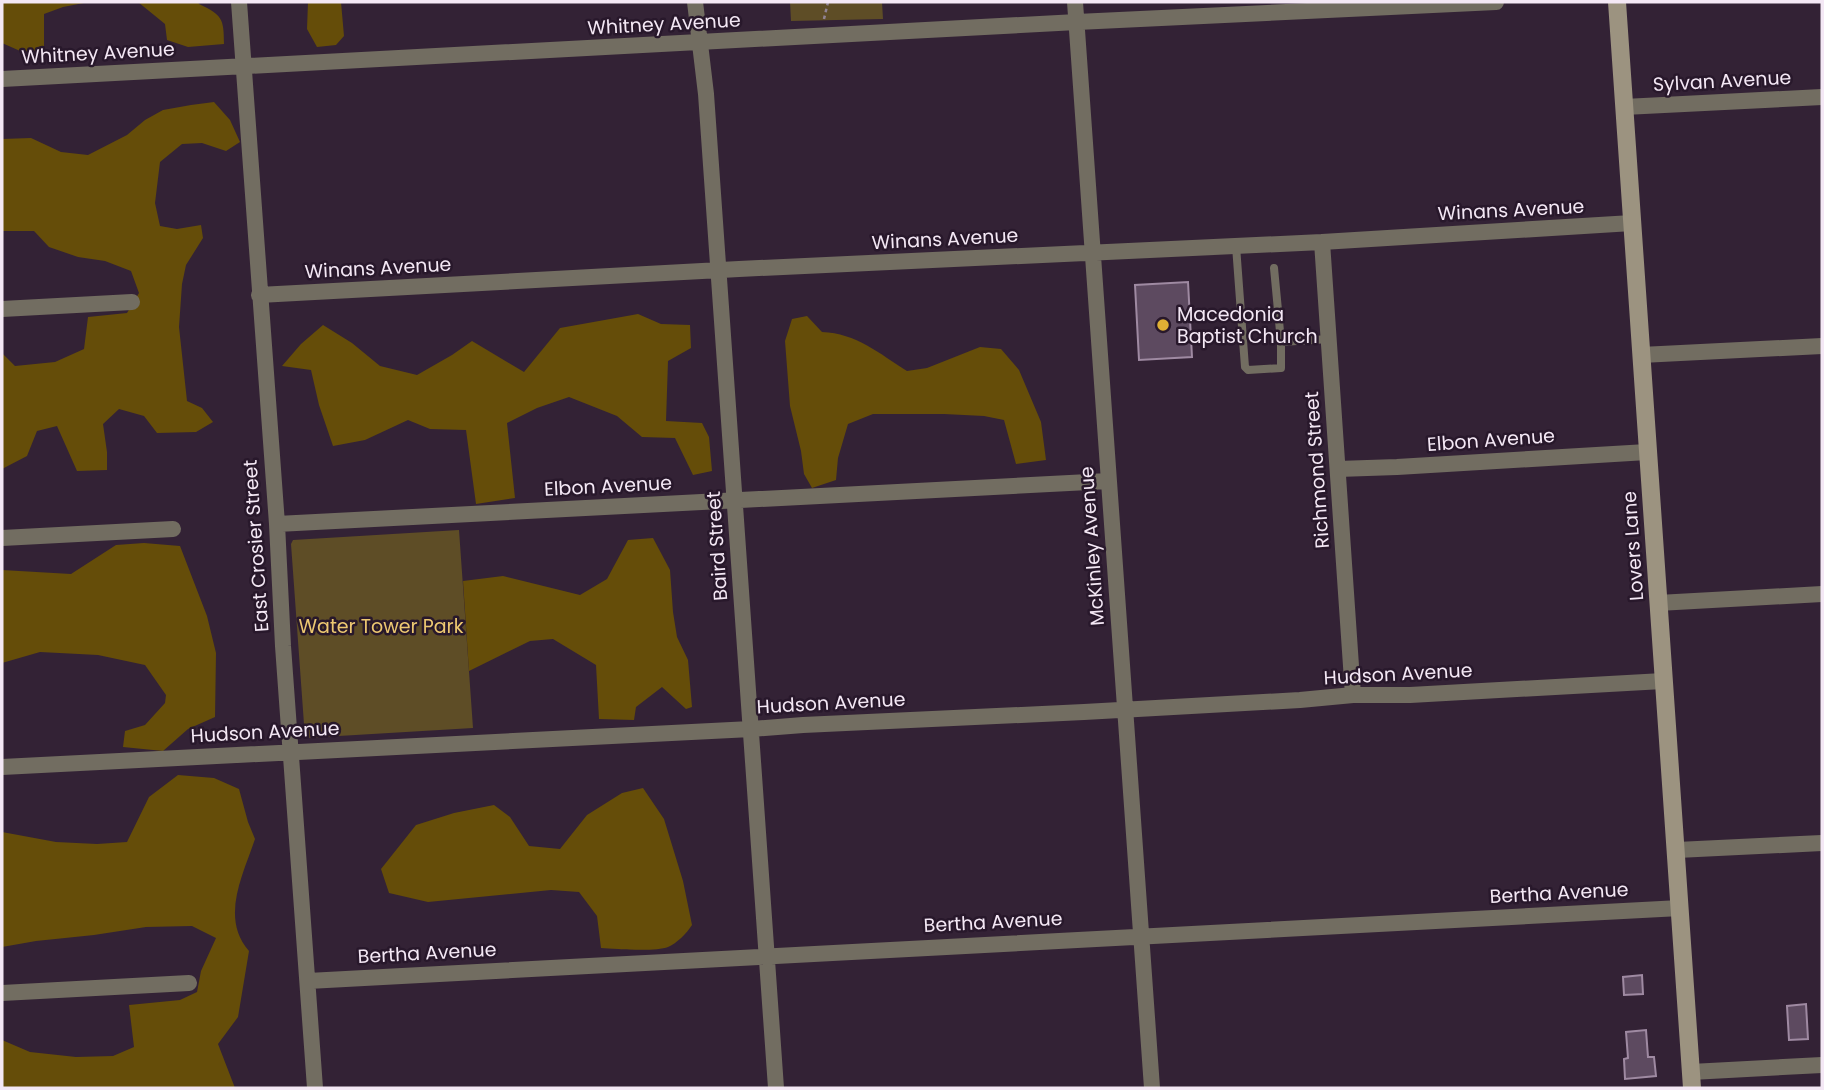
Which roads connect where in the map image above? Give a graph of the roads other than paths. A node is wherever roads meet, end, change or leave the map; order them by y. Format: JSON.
{"nodes":[{"id":1,"x":239,"y":2,"type":"edge"},
{"id":2,"x":695,"y":2,"type":"edge"},
{"id":3,"x":1076,"y":2,"type":"edge"},
{"id":4,"x":1496,"y":2,"type":"edge"},
{"id":5,"x":1617,"y":2,"type":"edge"},
{"id":6,"x":1077,"y":22,"type":"junction"},
{"id":7,"x":700,"y":43,"type":"junction"},
{"id":8,"x":244,"y":67,"type":"junction"},
{"id":9,"x":2,"y":79,"type":"edge"},
{"id":10,"x":1822,"y":96,"type":"edge"},
{"id":11,"x":1624,"y":107,"type":"junction"},
{"id":12,"x":1632,"y":223,"type":"junction"},
{"id":13,"x":1322,"y":242,"type":"junction"},
{"id":14,"x":1236,"y":246,"type":"junction"},
{"id":15,"x":1094,"y":253,"type":"junction"},
{"id":16,"x":1274,"y":268,"type":"dead end"},
{"id":17,"x":719,"y":271,"type":"junction"},
{"id":18,"x":260,"y":295,"type":"junction"},
{"id":19,"x":132,"y":302,"type":"dead end"},
{"id":20,"x":2,"y":309,"type":"edge"},
{"id":21,"x":1329,"y":339,"type":"junction"},
{"id":22,"x":1281,"y":342,"type":"junction"},
{"id":23,"x":1822,"y":346,"type":"edge"},
{"id":24,"x":1641,"y":355,"type":"junction"},
{"id":25,"x":1647,"y":452,"type":"junction"},
{"id":26,"x":1338,"y":469,"type":"junction"},
{"id":27,"x":1108,"y":481,"type":"junction"},
{"id":28,"x":736,"y":501,"type":"junction"},
{"id":29,"x":277,"y":524,"type":"junction"},
{"id":30,"x":173,"y":529,"type":"dead end"},
{"id":31,"x":2,"y":538,"type":"edge"},
{"id":32,"x":1822,"y":594,"type":"edge"},
{"id":33,"x":1658,"y":603,"type":"junction"},
{"id":34,"x":1663,"y":681,"type":"junction"},
{"id":35,"x":1353,"y":695,"type":"junction"},
{"id":36,"x":1125,"y":710,"type":"junction"},
{"id":37,"x":751,"y":729,"type":"junction"},
{"id":38,"x":291,"y":752,"type":"junction"},
{"id":39,"x":2,"y":767,"type":"edge"},
{"id":40,"x":1822,"y":842,"type":"edge"},
{"id":41,"x":1677,"y":850,"type":"junction"},
{"id":42,"x":1680,"y":908,"type":"junction"},
{"id":43,"x":1140,"y":936,"type":"junction"},
{"id":44,"x":767,"y":955,"type":"junction"},
{"id":45,"x":308,"y":981,"type":"junction"},
{"id":46,"x":190,"y":983,"type":"dead end"},
{"id":47,"x":2,"y":993,"type":"edge"},
{"id":48,"x":1822,"y":1065,"type":"edge"},
{"id":49,"x":1692,"y":1080,"type":"edge"},
{"id":50,"x":315,"y":1088,"type":"edge"},
{"id":51,"x":776,"y":1088,"type":"edge"},
{"id":52,"x":1152,"y":1088,"type":"edge"}],
"edges":[{"from":1,"to":8,"type":"street","name":"East Crosier Street"},
{"from":2,"to":7,"type":"street","name":"Baird Street"},
{"from":3,"to":6,"type":"street","name":"McKinley Avenue"},
{"from":4,"to":6,"type":"street","name":"Whitney Avenue"},
{"from":5,"to":11,"type":"street","name":"Lovers Lane"},
{"from":6,"to":7,"type":"street","name":"Whitney Avenue"},
{"from":6,"to":15,"type":"street","name":"McKinley Avenue"},
{"from":7,"to":8,"type":"street","name":"Whitney Avenue"},
{"from":7,"to":17,"type":"street","name":"Baird Street"},
{"from":8,"to":9,"type":"street","name":"Whitney Avenue"},
{"from":8,"to":18,"type":"street","name":"East Crosier Street"},
{"from":10,"to":11,"type":"street","name":"Sylvan Avenue"},
{"from":11,"to":12,"type":"street","name":"Lovers Lane"},
{"from":12,"to":13,"type":"street","name":"Winans Avenue"},
{"from":12,"to":24,"type":"street","name":"Lovers Lane"},
{"from":13,"to":14,"type":"street","name":"Winans Avenue"},
{"from":13,"to":21,"type":"street","name":"Richmond Street"},
{"from":14,"to":15,"type":"street","name":"Winans Avenue"},
{"from":14,"to":22,"type":"lane"},
{"from":15,"to":17,"type":"street","name":"Winans Avenue"},
{"from":15,"to":27,"type":"street","name":"McKinley Avenue"},
{"from":16,"to":22,"type":"lane"},
{"from":17,"to":18,"type":"street","name":"Winans Avenue"},
{"from":17,"to":28,"type":"street","name":"Baird Street"},
{"from":18,"to":29,"type":"street","name":"East Crosier Street"},
{"from":19,"to":20,"type":"street"},
{"from":21,"to":22,"type":"lane"},
{"from":21,"to":26,"type":"street","name":"Richmond Street"},
{"from":23,"to":24,"type":"street"},
{"from":24,"to":25,"type":"street","name":"Lovers Lane"},
{"from":25,"to":26,"type":"street","name":"Elbon Avenue"},
{"from":25,"to":33,"type":"street","name":"Lovers Lane"},
{"from":26,"to":35,"type":"street","name":"Richmond Street"},
{"from":27,"to":28,"type":"street","name":"Elbon Avenue"},
{"from":27,"to":36,"type":"street","name":"McKinley Avenue"},
{"from":28,"to":29,"type":"street","name":"Elbon Avenue"},
{"from":28,"to":37,"type":"street","name":"Baird Street"},
{"from":29,"to":38,"type":"street","name":"East Crosier Street"},
{"from":30,"to":31,"type":"street"},
{"from":32,"to":33,"type":"street"},
{"from":33,"to":34,"type":"street","name":"Lovers Lane"},
{"from":34,"to":35,"type":"street","name":"Hudson Avenue"},
{"from":34,"to":41,"type":"street","name":"Lovers Lane"},
{"from":35,"to":36,"type":"street","name":"Hudson Avenue"},
{"from":36,"to":37,"type":"street","name":"Hudson Avenue"},
{"from":36,"to":43,"type":"street","name":"McKinley Avenue"},
{"from":37,"to":38,"type":"street","name":"Hudson Avenue"},
{"from":37,"to":44,"type":"street","name":"Baird Street"},
{"from":38,"to":39,"type":"street","name":"Hudson Avenue"},
{"from":38,"to":45,"type":"street","name":"East Crosier Street"},
{"from":40,"to":41,"type":"street"},
{"from":41,"to":42,"type":"street","name":"Lovers Lane"},
{"from":42,"to":43,"type":"street","name":"Bertha Avenue"},
{"from":42,"to":49,"type":"street","name":"Lovers Lane"},
{"from":43,"to":44,"type":"street","name":"Bertha Avenue"},
{"from":43,"to":52,"type":"street","name":"McKinley Avenue"},
{"from":44,"to":45,"type":"street","name":"Bertha Avenue"},
{"from":44,"to":51,"type":"street","name":"Baird Street"},
{"from":45,"to":50,"type":"street","name":"East Crosier Street"},
{"from":46,"to":47,"type":"street"},
{"from":48,"to":49,"type":"street"}]}
